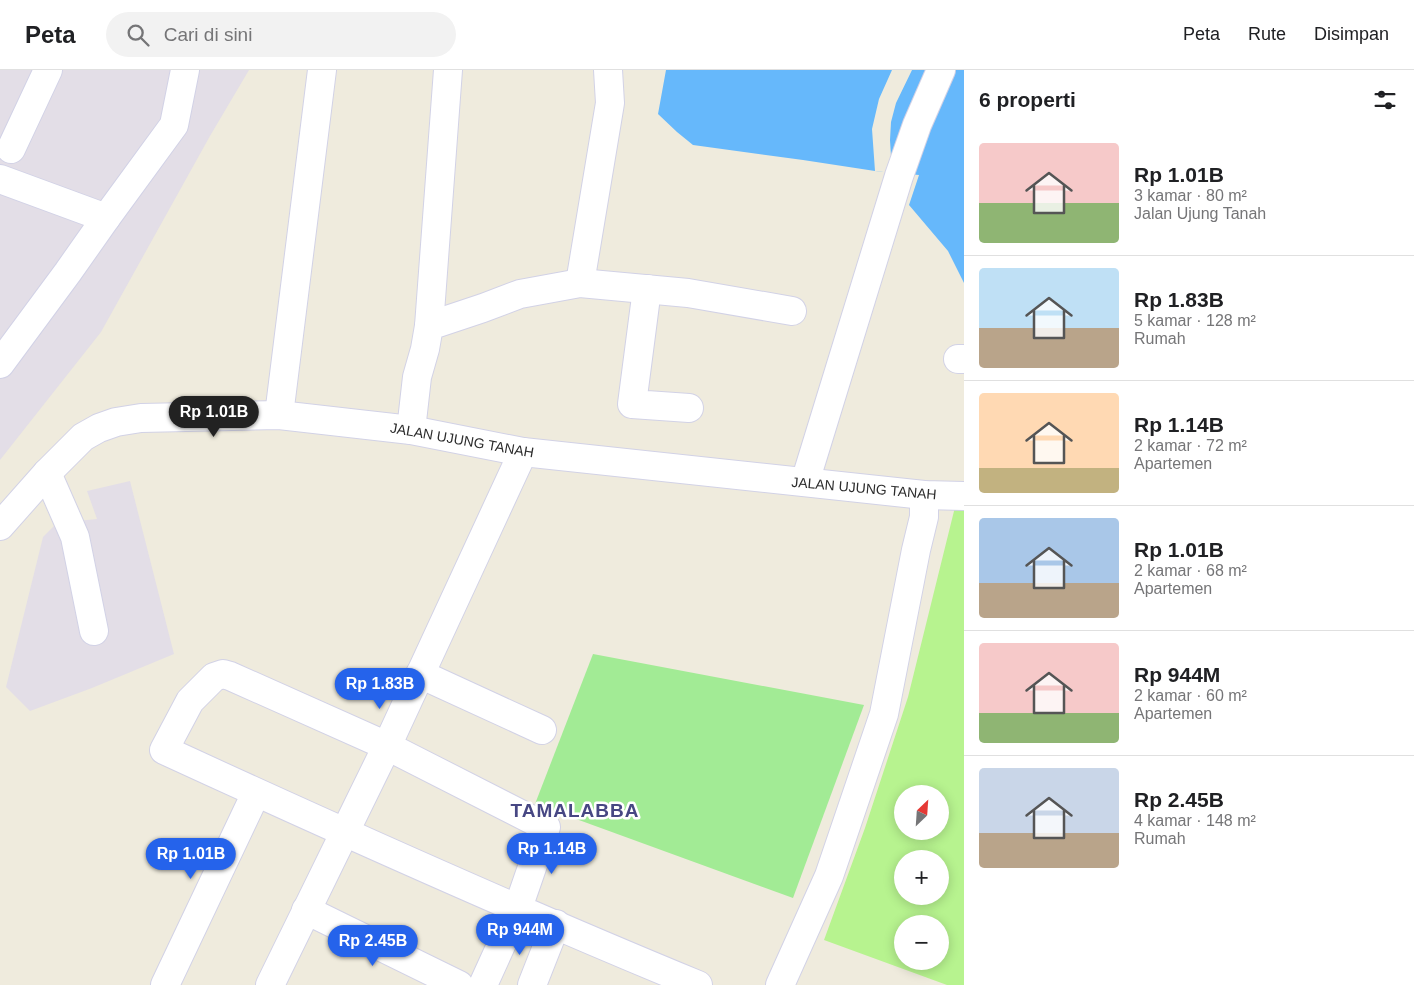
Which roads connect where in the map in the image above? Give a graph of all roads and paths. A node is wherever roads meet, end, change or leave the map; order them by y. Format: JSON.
{"nodes":[{"id":1,"x":48,"y":70,"type":"edge"},
{"id":2,"x":185,"y":70,"type":"edge"},
{"id":3,"x":322,"y":70,"type":"edge"},
{"id":4,"x":448,"y":70,"type":"edge"},
{"id":5,"x":608,"y":70,"type":"edge"},
{"id":6,"x":941,"y":70,"type":"edge"},
{"id":7,"x":11,"y":149,"type":"dead end"},
{"id":8,"x":0,"y":179,"type":"edge"},
{"id":9,"x":106,"y":218,"type":"junction"},
{"id":10,"x":580,"y":283,"type":"junction"},
{"id":11,"x":647,"y":289,"type":"junction"},
{"id":12,"x":792,"y":311,"type":"dead end"},
{"id":13,"x":429,"y":326,"type":"junction"},
{"id":14,"x":0,"y":364,"type":"edge"},
{"id":15,"x":689,"y":408,"type":"dead end"},
{"id":16,"x":279,"y":415,"type":"junction"},
{"id":17,"x":412,"y":430,"type":"junction"},
{"id":18,"x":523,"y":452,"type":"junction"},
{"id":19,"x":46,"y":473,"type":"junction"},
{"id":20,"x":805,"y":482,"type":"junction"},
{"id":21,"x":924,"y":495,"type":"junction"},
{"id":22,"x":964,"y":496,"type":"edge"},
{"id":23,"x":0,"y":526,"type":"edge"},
{"id":24,"x":94,"y":631,"type":"dead end"},
{"id":25,"x":420,"y":674,"type":"junction"},
{"id":26,"x":542,"y":730,"type":"dead end"},
{"id":27,"x":387,"y":746,"type":"junction"},
{"id":28,"x":256,"y":792,"type":"junction"},
{"id":29,"x":344,"y":833,"type":"junction"},
{"id":30,"x":518,"y":908,"type":"junction"},
{"id":31,"x":306,"y":910,"type":"junction"},
{"id":32,"x":556,"y":924,"type":"junction"},
{"id":33,"x":659,"y":978,"type":"edge"},
{"id":34,"x":272,"y":984,"type":"edge"},
{"id":35,"x":165,"y":985,"type":"edge"},
{"id":36,"x":459,"y":985,"type":"edge"},
{"id":37,"x":483,"y":985,"type":"edge"},
{"id":38,"x":532,"y":985,"type":"edge"},
{"id":39,"x":698,"y":985,"type":"edge"},
{"id":40,"x":780,"y":985,"type":"edge"}],
"edges":[{"from":1,"to":7,"type":"street"},
{"from":2,"to":9,"type":"street"},
{"from":3,"to":16,"type":"street"},
{"from":4,"to":13,"type":"street"},
{"from":5,"to":10,"type":"street"},
{"from":6,"to":20,"type":"street"},
{"from":8,"to":9,"type":"street"},
{"from":9,"to":14,"type":"street"},
{"from":10,"to":11,"type":"street"},
{"from":10,"to":13,"type":"street"},
{"from":11,"to":12,"type":"street"},
{"from":11,"to":15,"type":"street"},
{"from":13,"to":17,"type":"street"},
{"from":16,"to":17,"type":"street","name":"JALAN UJUNG TANAH"},
{"from":16,"to":19,"type":"street","name":"JALAN UJUNG TANAH"},
{"from":17,"to":18,"type":"street","name":"JALAN UJUNG TANAH"},
{"from":18,"to":20,"type":"street","name":"JALAN UJUNG TANAH"},
{"from":18,"to":25,"type":"street"},
{"from":19,"to":23,"type":"street","name":"JALAN UJUNG TANAH"},
{"from":19,"to":24,"type":"street"},
{"from":20,"to":21,"type":"street","name":"JALAN UJUNG TANAH"},
{"from":21,"to":22,"type":"street","name":"JALAN UJUNG TANAH"},
{"from":21,"to":40,"type":"street"},
{"from":25,"to":26,"type":"street"},
{"from":25,"to":27,"type":"street"},
{"from":27,"to":28,"type":"street"},
{"from":27,"to":29,"type":"street"},
{"from":27,"to":30,"type":"street"},
{"from":28,"to":29,"type":"street"},
{"from":28,"to":35,"type":"street"},
{"from":29,"to":30,"type":"street"},
{"from":29,"to":31,"type":"street"},
{"from":30,"to":32,"type":"street"},
{"from":30,"to":37,"type":"street"},
{"from":31,"to":34,"type":"street"},
{"from":31,"to":36,"type":"street"},
{"from":32,"to":33,"type":"street"},
{"from":32,"to":38,"type":"street"},
{"from":33,"to":39,"type":"street"}]}
